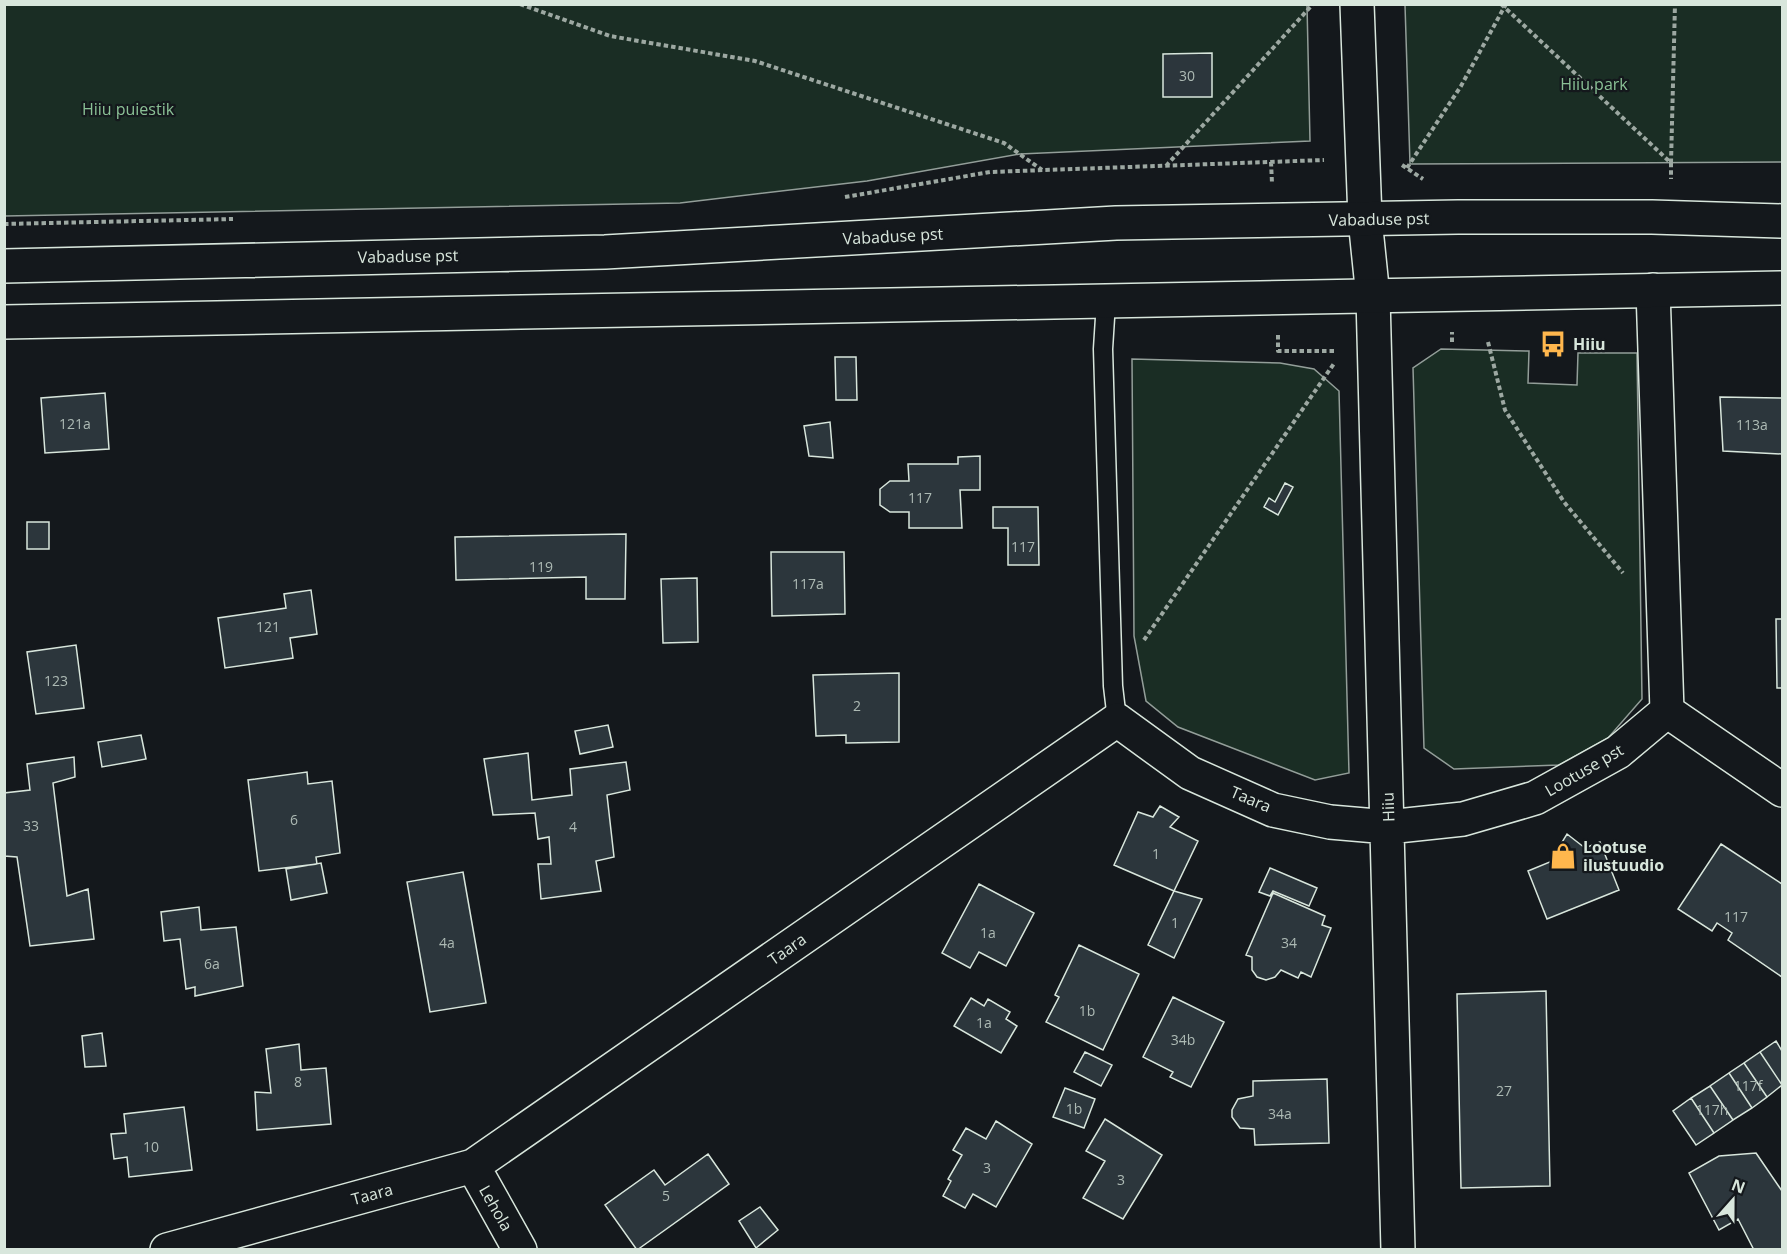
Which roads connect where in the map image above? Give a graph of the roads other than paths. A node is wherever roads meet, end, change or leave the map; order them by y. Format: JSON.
{"nodes":[{"id":1,"x":1357,"y":4,"type":"edge"},
{"id":2,"x":1365,"y":219,"type":"junction"},
{"id":3,"x":1782,"y":221,"type":"edge"},
{"id":4,"x":4,"y":266,"type":"edge"},
{"id":5,"x":1782,"y":288,"type":"edge"},
{"id":6,"x":1653,"y":290,"type":"junction"},
{"id":7,"x":1373,"y":297,"type":"junction"},
{"id":8,"x":1106,"y":302,"type":"junction"},
{"id":9,"x":4,"y":322,"type":"edge"},
{"id":10,"x":1667,"y":711,"type":"junction"},
{"id":11,"x":1117,"y":720,"type":"junction"},
{"id":12,"x":1782,"y":790,"type":"edge"},
{"id":13,"x":1389,"y":826,"type":"junction"},
{"id":14,"x":472,"y":1166,"type":"junction"},
{"id":15,"x":166,"y":1250,"type":"edge"},
{"id":16,"x":520,"y":1250,"type":"edge"},
{"id":17,"x":1398,"y":1250,"type":"edge"}],
"edges":[{"from":1,"to":2,"type":"main road","name":"Hiiu"},
{"from":2,"to":3,"type":"main road","name":"Vabaduse pst"},
{"from":2,"to":4,"type":"main road","name":"Vabaduse pst"},
{"from":2,"to":7,"type":"main road","name":"Hiiu"},
{"from":5,"to":6,"type":"main road"},
{"from":6,"to":7,"type":"main road"},
{"from":6,"to":10,"type":"main road"},
{"from":7,"to":8,"type":"main road"},
{"from":7,"to":13,"type":"main road","name":"Hiiu"},
{"from":8,"to":9,"type":"main road"},
{"from":8,"to":11,"type":"lane"},
{"from":10,"to":12,"type":"main road"},
{"from":10,"to":13,"type":"main road","name":"Lootuse pst"},
{"from":11,"to":13,"type":"main road","name":"Taara"},
{"from":11,"to":14,"type":"main road","name":"Taara"},
{"from":13,"to":17,"type":"main road","name":"Hiiu"},
{"from":14,"to":15,"type":"main road","name":"Taara"},
{"from":14,"to":16,"type":"main road","name":"Lehola"}]}
